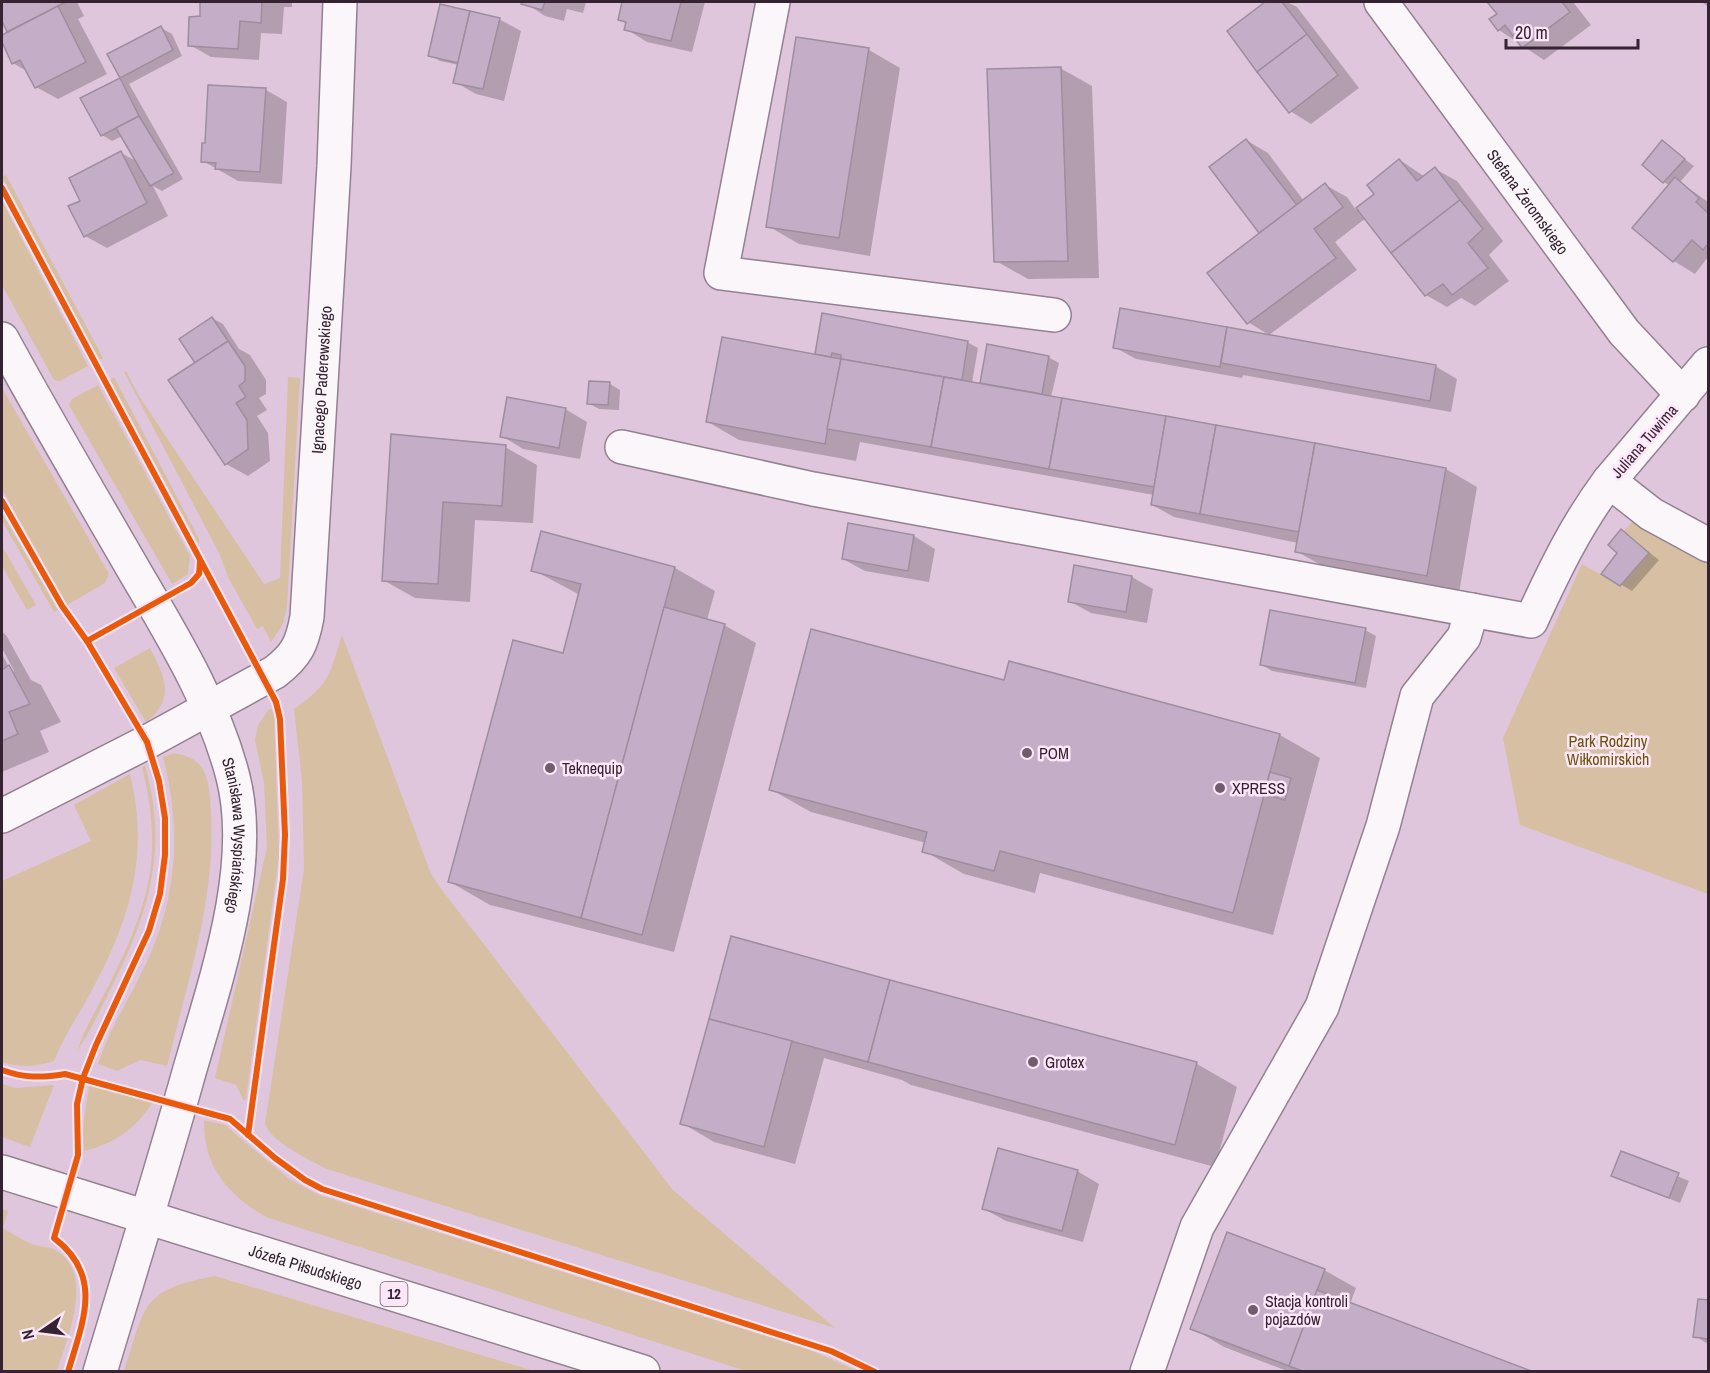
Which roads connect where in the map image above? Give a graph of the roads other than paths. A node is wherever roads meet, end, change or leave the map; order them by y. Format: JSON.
{"nodes":[{"id":1,"x":340,"y":2,"type":"edge"},
{"id":2,"x":774,"y":2,"type":"edge"},
{"id":3,"x":1381,"y":2,"type":"edge"},
{"id":4,"x":1054,"y":315,"type":"dead end"},
{"id":5,"x":2,"y":339,"type":"edge"},
{"id":6,"x":1708,"y":364,"type":"edge"},
{"id":7,"x":1683,"y":395,"type":"junction"},
{"id":8,"x":622,"y":447,"type":"dead end"},
{"id":9,"x":1609,"y":481,"type":"junction"},
{"id":10,"x":1708,"y":545,"type":"edge"},
{"id":11,"x":1472,"y":610,"type":"junction"},
{"id":12,"x":209,"y":708,"type":"junction"},
{"id":13,"x":2,"y":816,"type":"edge"},
{"id":14,"x":2,"y":1172,"type":"edge"},
{"id":15,"x":146,"y":1217,"type":"junction"},
{"id":16,"x":100,"y":1371,"type":"edge"},
{"id":17,"x":643,"y":1371,"type":"edge"},
{"id":18,"x":1147,"y":1371,"type":"edge"}],
"edges":[{"from":1,"to":12,"type":"street","name":"Ignacego Paderewskiego"},
{"from":2,"to":4,"type":"street"},
{"from":3,"to":7,"type":"street","name":"Stefana Żeromskiego"},
{"from":5,"to":12,"type":"street","name":"Stanisława Wyspiańskiego"},
{"from":6,"to":7,"type":"street","name":"Juliana Tuwima"},
{"from":7,"to":9,"type":"street","name":"Juliana Tuwima"},
{"from":8,"to":11,"type":"street"},
{"from":9,"to":10,"type":"street","name":"Juliana Tuwima"},
{"from":9,"to":11,"type":"street"},
{"from":11,"to":18,"type":"street"},
{"from":12,"to":13,"type":"street","name":"Ignacego Paderewskiego"},
{"from":12,"to":15,"type":"street","name":"Stanisława Wyspiańskiego"},
{"from":14,"to":15,"type":"street","name":"Józefa Piłsudskiego","number":"12"},
{"from":15,"to":16,"type":"street","name":"Stanisława Wyspiańskiego"},
{"from":15,"to":17,"type":"street","name":"Józefa Piłsudskiego","number":"12"}]}
